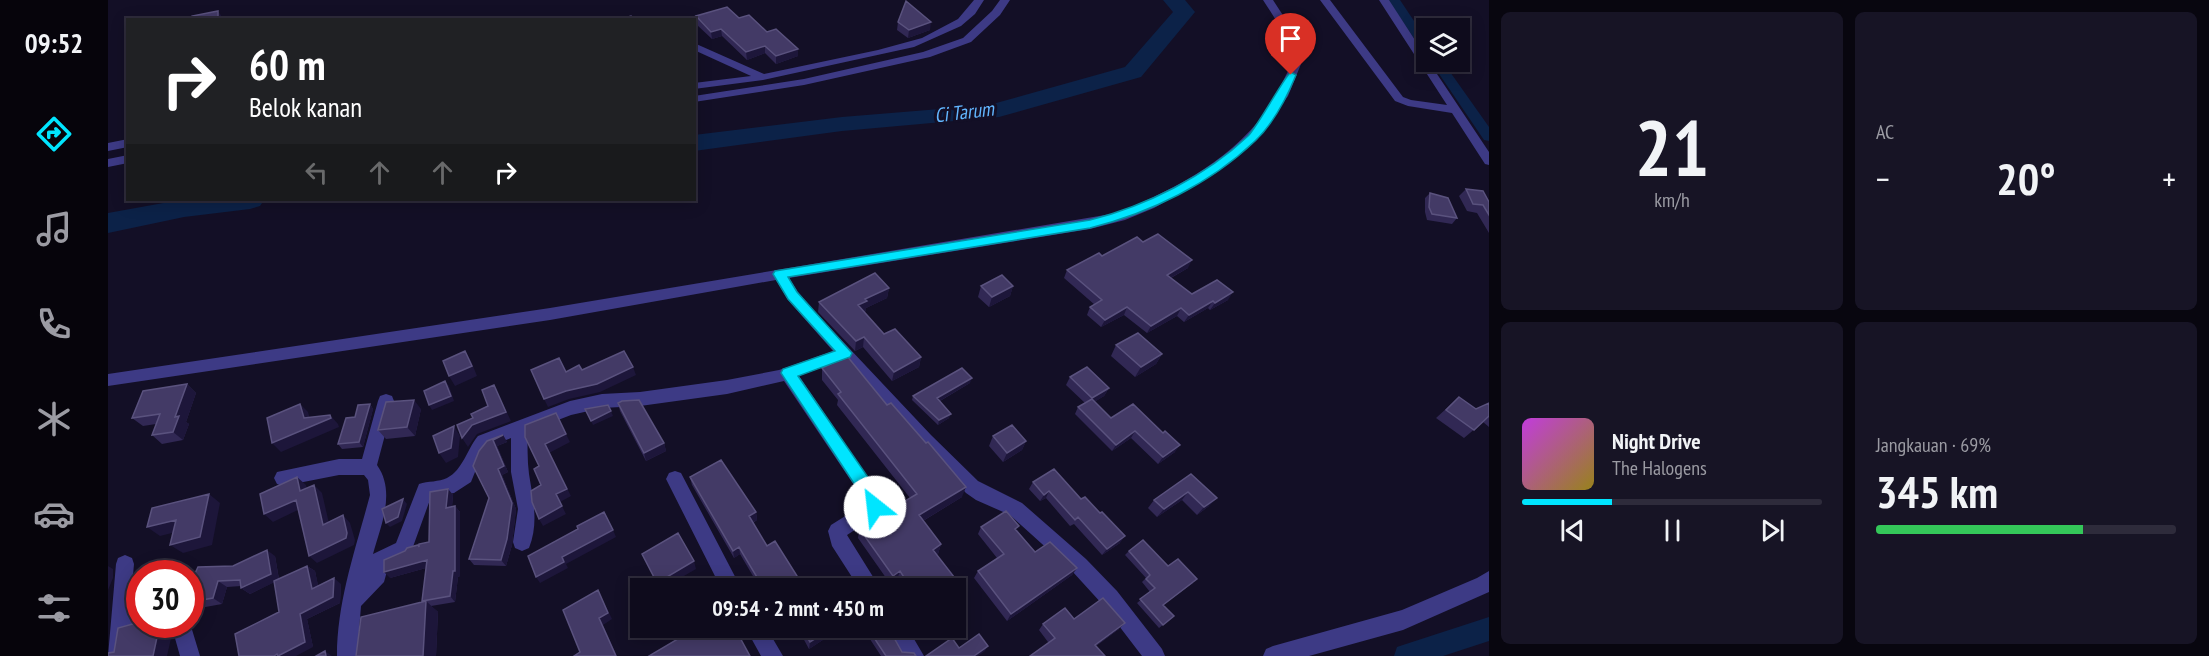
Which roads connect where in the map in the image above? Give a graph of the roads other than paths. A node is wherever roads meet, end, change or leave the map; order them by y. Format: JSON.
{"nodes":[{"id":1,"x":980,"y":0,"type":"edge"},
{"id":2,"x":1005,"y":0,"type":"edge"},
{"id":3,"x":1268,"y":0,"type":"edge"},
{"id":4,"x":1325,"y":0,"type":"edge"},
{"id":5,"x":1384,"y":0,"type":"edge"},
{"id":6,"x":696,"y":47,"type":"edge"},
{"id":7,"x":763,"y":77,"type":"junction"},
{"id":8,"x":696,"y":86,"type":"edge"},
{"id":9,"x":696,"y":99,"type":"edge"},
{"id":10,"x":1455,"y":110,"type":"junction"},
{"id":11,"x":126,"y":143,"type":"edge"},
{"id":12,"x":108,"y":147,"type":"edge"},
{"id":13,"x":126,"y":159,"type":"edge"},
{"id":14,"x":1489,"y":161,"type":"edge"},
{"id":15,"x":108,"y":163,"type":"edge"},
{"id":16,"x":780,"y":274,"type":"junction"},
{"id":17,"x":845,"y":353,"type":"junction"},
{"id":18,"x":788,"y":373,"type":"junction"},
{"id":19,"x":108,"y":380,"type":"edge"},
{"id":20,"x":386,"y":401,"type":"edge"},
{"id":21,"x":519,"y":427,"type":"junction"},
{"id":22,"x":368,"y":467,"type":"junction"},
{"id":23,"x":283,"y":478,"type":"dead end"},
{"id":24,"x":675,"y":479,"type":"dead end"},
{"id":25,"x":522,"y":542,"type":"dead end"},
{"id":26,"x":125,"y":564,"type":"dead end"},
{"id":27,"x":126,"y":575,"type":"edge"},
{"id":28,"x":726,"y":578,"type":"edge"},
{"id":29,"x":864,"y":578,"type":"edge"},
{"id":30,"x":1489,"y":580,"type":"edge"},
{"id":31,"x":352,"y":602,"type":"junction"},
{"id":32,"x":126,"y":630,"type":"edge"},
{"id":33,"x":185,"y":638,"type":"edge"},
{"id":34,"x":762,"y":638,"type":"edge"},
{"id":35,"x":902,"y":638,"type":"edge"},
{"id":36,"x":116,"y":656,"type":"edge"},
{"id":37,"x":190,"y":656,"type":"edge"},
{"id":38,"x":347,"y":656,"type":"edge"},
{"id":39,"x":773,"y":656,"type":"edge"},
{"id":40,"x":914,"y":656,"type":"edge"},
{"id":41,"x":1155,"y":656,"type":"edge"},
{"id":42,"x":1273,"y":656,"type":"edge"}],
"edges":[{"from":1,"to":7,"type":"street"},
{"from":2,"to":9,"type":"street"},
{"from":3,"to":16,"type":"street"},
{"from":4,"to":10,"type":"street"},
{"from":5,"to":10,"type":"street"},
{"from":6,"to":7,"type":"street"},
{"from":7,"to":8,"type":"street"},
{"from":10,"to":14,"type":"street"},
{"from":11,"to":12,"type":"street"},
{"from":13,"to":15,"type":"street"},
{"from":16,"to":17,"type":"street"},
{"from":16,"to":19,"type":"street"},
{"from":17,"to":18,"type":"street"},
{"from":17,"to":41,"type":"street"},
{"from":18,"to":21,"type":"street"},
{"from":18,"to":29,"type":"street"},
{"from":20,"to":22,"type":"street"},
{"from":21,"to":25,"type":"street"},
{"from":21,"to":31,"type":"street"},
{"from":22,"to":23,"type":"street"},
{"from":22,"to":31,"type":"street"},
{"from":24,"to":28,"type":"street"},
{"from":26,"to":27,"type":"street"},
{"from":30,"to":42,"type":"street"},
{"from":31,"to":38,"type":"street"},
{"from":32,"to":36,"type":"street"},
{"from":33,"to":37,"type":"street"},
{"from":34,"to":39,"type":"street"},
{"from":35,"to":40,"type":"street"}]}
